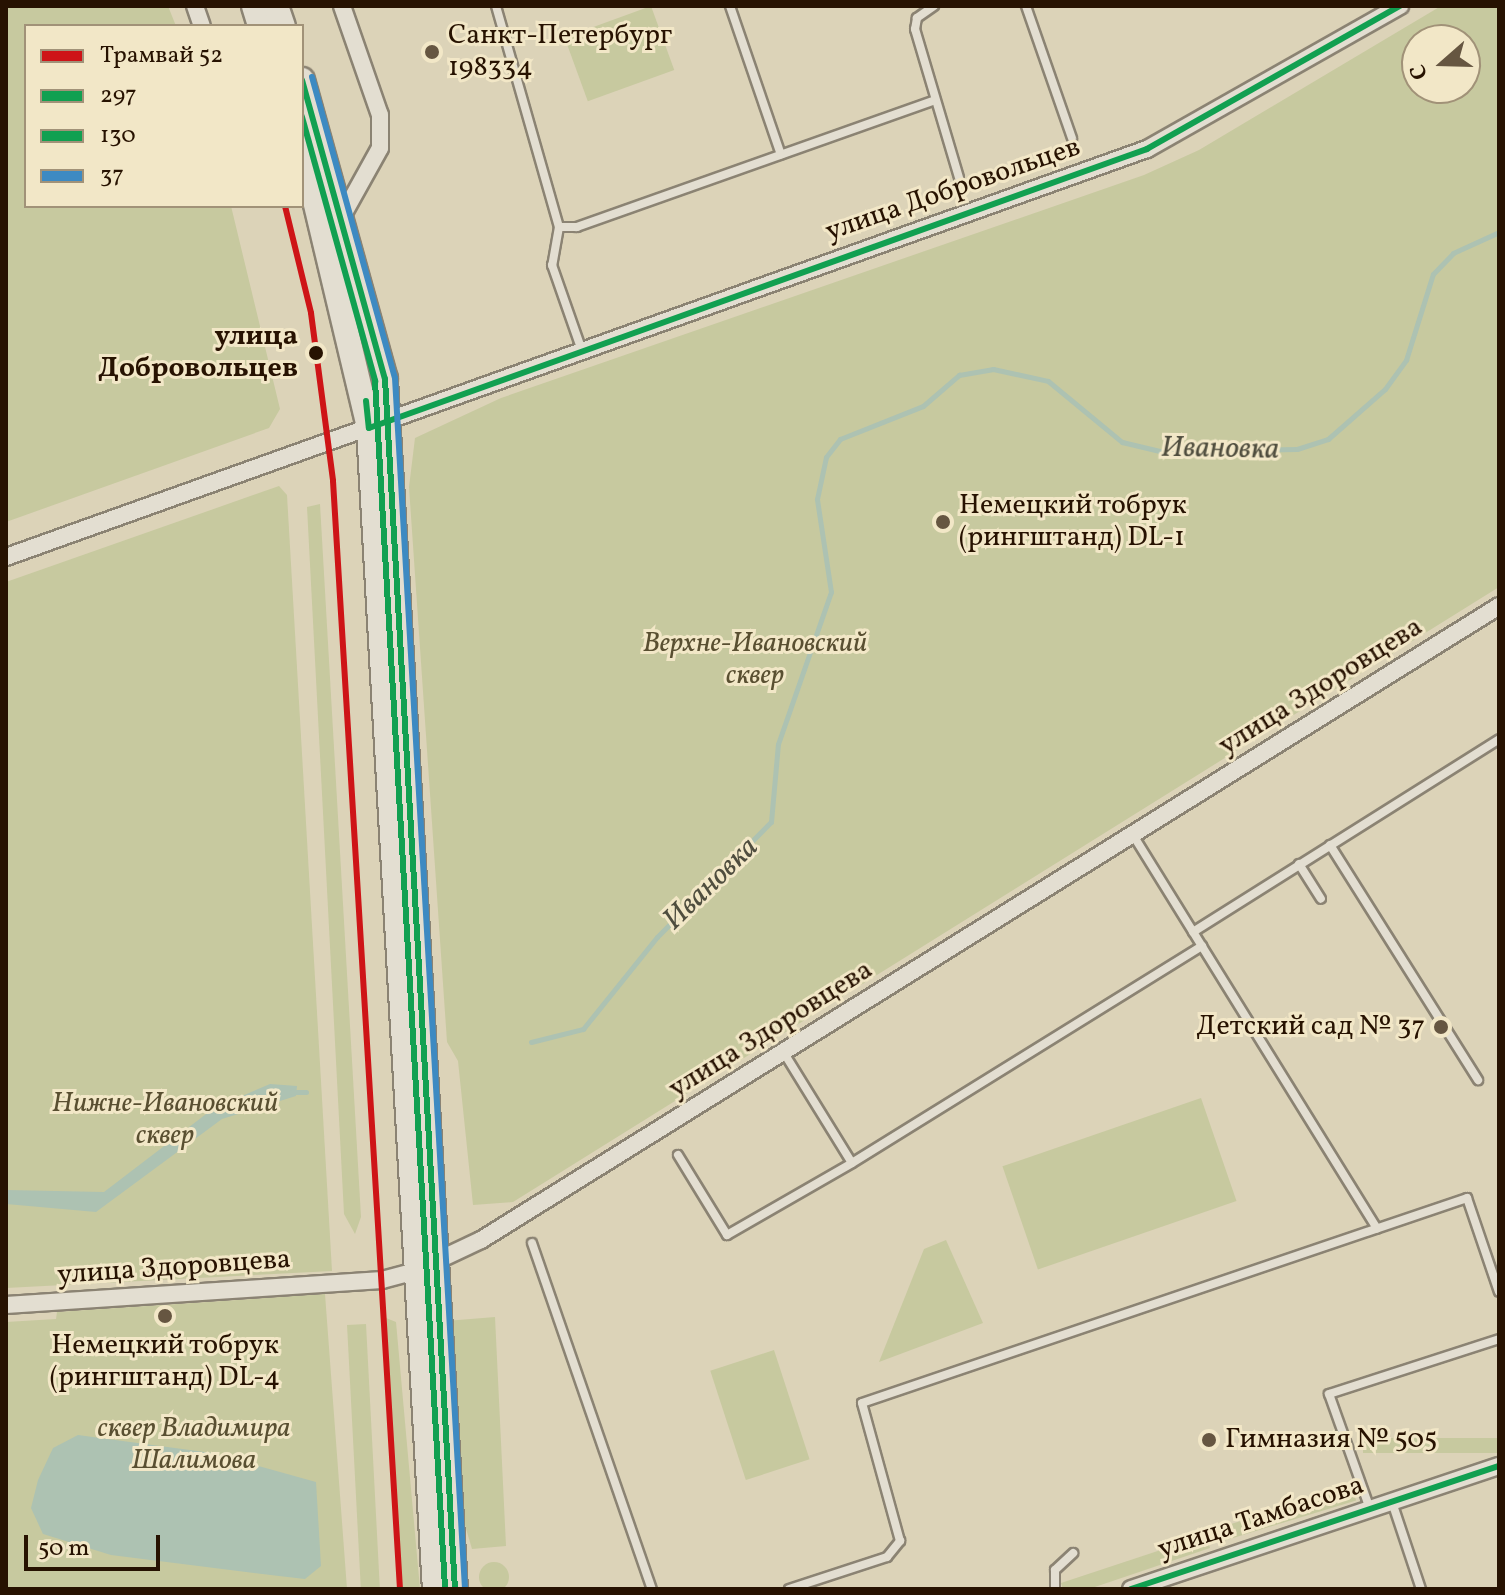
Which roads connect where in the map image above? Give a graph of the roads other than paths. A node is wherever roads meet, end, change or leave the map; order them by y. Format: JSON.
{"nodes":[{"id":1,"x":342,"y":6,"type":"edge"},
{"id":2,"x":496,"y":6,"type":"edge"},
{"id":3,"x":730,"y":6,"type":"edge"},
{"id":4,"x":934,"y":6,"type":"edge"},
{"id":5,"x":1026,"y":6,"type":"edge"},
{"id":6,"x":1400,"y":6,"type":"edge"},
{"id":7,"x":304,"y":88,"type":"edge"},
{"id":8,"x":932,"y":101,"type":"junction"},
{"id":9,"x":1072,"y":138,"type":"dead end"},
{"id":10,"x":304,"y":150,"type":"edge"},
{"id":11,"x":781,"y":155,"type":"junction"},
{"id":12,"x":959,"y":178,"type":"dead end"},
{"id":13,"x":304,"y":207,"type":"edge"},
{"id":14,"x":334,"y":215,"type":"junction"},
{"id":15,"x":559,"y":227,"type":"junction"},
{"id":16,"x":581,"y":348,"type":"junction"},
{"id":17,"x":379,"y":424,"type":"junction"},
{"id":18,"x":6,"y":557,"type":"edge"},
{"id":19,"x":1499,"y":606,"type":"edge"},
{"id":20,"x":1499,"y":739,"type":"edge"},
{"id":21,"x":1133,"y":834,"type":"junction"},
{"id":22,"x":1330,"y":845,"type":"junction"},
{"id":23,"x":1299,"y":864,"type":"junction"},
{"id":24,"x":1321,"y":899,"type":"dead end"},
{"id":25,"x":1193,"y":932,"type":"junction"},
{"id":26,"x":1202,"y":946,"type":"junction"},
{"id":27,"x":784,"y":1053,"type":"junction"},
{"id":28,"x":1478,"y":1080,"type":"dead end"},
{"id":29,"x":678,"y":1155,"type":"dead end"},
{"id":30,"x":852,"y":1163,"type":"junction"},
{"id":31,"x":1377,"y":1228,"type":"junction"},
{"id":32,"x":532,"y":1243,"type":"dead end"},
{"id":33,"x":426,"y":1266,"type":"junction"},
{"id":34,"x":1499,"y":1292,"type":"edge"},
{"id":35,"x":6,"y":1305,"type":"edge"},
{"id":36,"x":1499,"y":1339,"type":"edge"},
{"id":37,"x":1498,"y":1470,"type":"edge"},
{"id":38,"x":1392,"y":1502,"type":"junction"},
{"id":39,"x":1370,"y":1509,"type":"junction"},
{"id":40,"x":1073,"y":1553,"type":"dead end"},
{"id":41,"x":1160,"y":1584,"type":"edge"},
{"id":42,"x":435,"y":1589,"type":"edge"},
{"id":43,"x":455,"y":1589,"type":"edge"},
{"id":44,"x":652,"y":1589,"type":"edge"},
{"id":45,"x":789,"y":1589,"type":"edge"},
{"id":46,"x":1055,"y":1589,"type":"edge"},
{"id":47,"x":1131,"y":1589,"type":"edge"},
{"id":48,"x":1421,"y":1589,"type":"edge"}],
"edges":[{"from":1,"to":14,"type":"street"},
{"from":2,"to":15,"type":"lane"},
{"from":3,"to":11,"type":"lane"},
{"from":4,"to":8,"type":"lane"},
{"from":5,"to":9,"type":"lane"},
{"from":6,"to":16,"type":"street","name":"улица Добровольцев"},
{"from":7,"to":14,"type":"main road"},
{"from":8,"to":11,"type":"lane"},
{"from":8,"to":12,"type":"lane"},
{"from":10,"to":14,"type":"main road"},
{"from":11,"to":15,"type":"lane"},
{"from":13,"to":14,"type":"street"},
{"from":14,"to":17,"type":"main road"},
{"from":15,"to":16,"type":"lane"},
{"from":16,"to":17,"type":"street","name":"улица Добровольцев"},
{"from":17,"to":18,"type":"street","name":"улица Добровольцев"},
{"from":17,"to":33,"type":"main road"},
{"from":19,"to":21,"type":"street","name":"улица Здоровцева"},
{"from":20,"to":22,"type":"lane"},
{"from":21,"to":25,"type":"lane"},
{"from":21,"to":27,"type":"street","name":"улица Здоровцева"},
{"from":22,"to":23,"type":"lane"},
{"from":22,"to":28,"type":"lane"},
{"from":23,"to":24,"type":"lane"},
{"from":23,"to":25,"type":"lane"},
{"from":25,"to":26,"type":"lane"},
{"from":26,"to":30,"type":"lane"},
{"from":26,"to":31,"type":"lane"},
{"from":27,"to":30,"type":"lane"},
{"from":27,"to":33,"type":"street","name":"улица Здоровцева"},
{"from":29,"to":30,"type":"lane"},
{"from":31,"to":34,"type":"lane"},
{"from":31,"to":45,"type":"lane"},
{"from":32,"to":44,"type":"lane"},
{"from":33,"to":35,"type":"street","name":"улица Здоровцева"},
{"from":33,"to":42,"type":"main road"},
{"from":33,"to":43,"type":"main road"},
{"from":36,"to":39,"type":"lane"},
{"from":37,"to":38,"type":"street","name":"улица Тамбасова"},
{"from":38,"to":39,"type":"street","name":"улица Тамбасова"},
{"from":38,"to":48,"type":"lane"},
{"from":39,"to":41,"type":"street","name":"улица Тамбасова"},
{"from":40,"to":46,"type":"lane"},
{"from":41,"to":47,"type":"street","name":"улица Тамбасова"}]}
